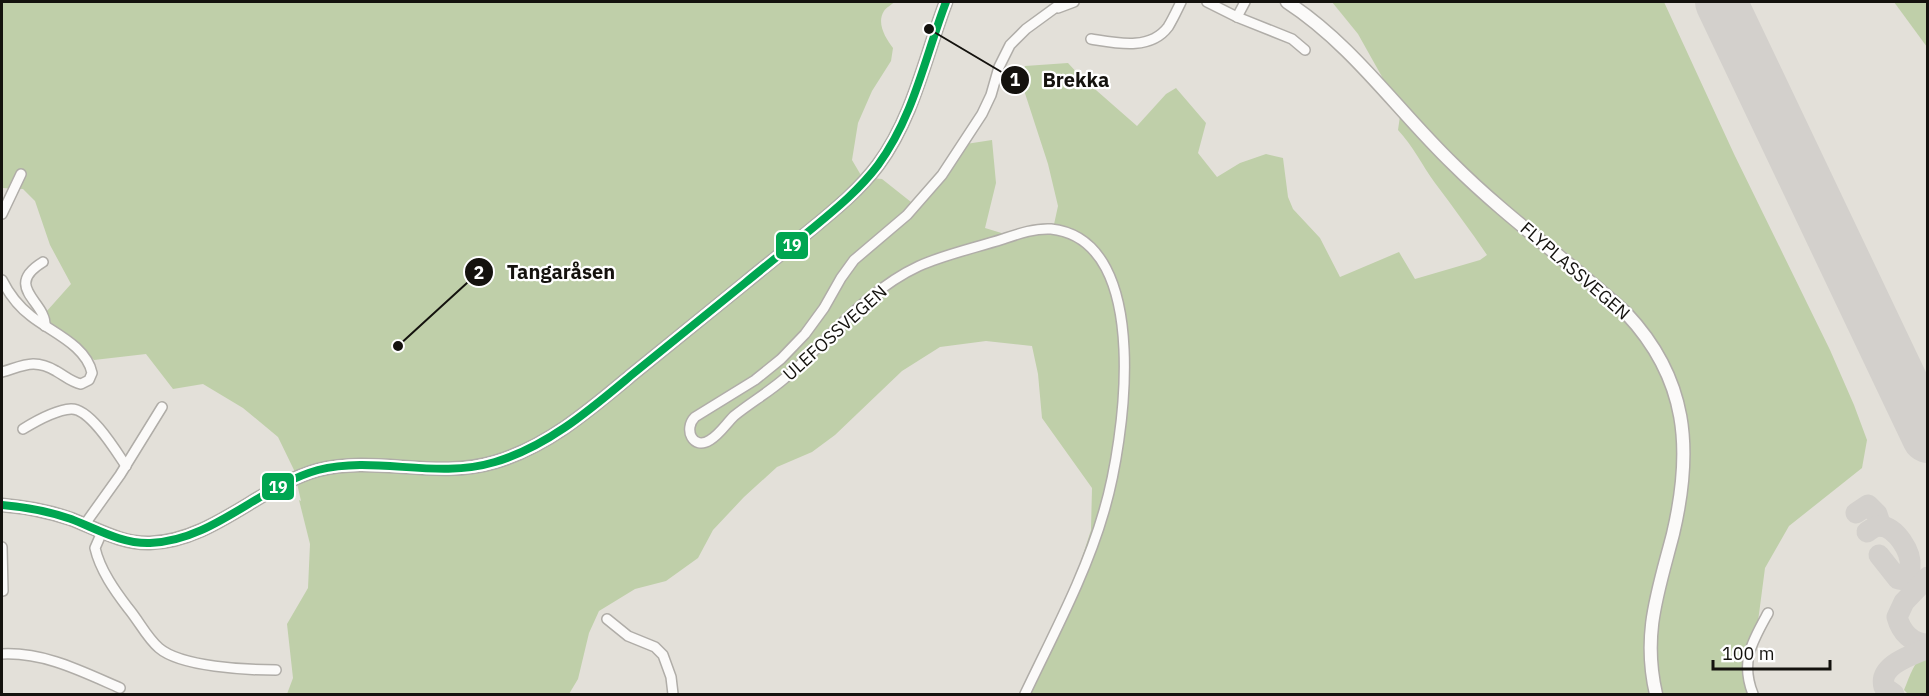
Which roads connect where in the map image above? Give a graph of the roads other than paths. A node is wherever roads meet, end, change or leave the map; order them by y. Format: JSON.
{"nodes":[{"id":1,"x":946,"y":2,"type":"edge"},
{"id":2,"x":1063,"y":2,"type":"edge"},
{"id":3,"x":1074,"y":2,"type":"edge"},
{"id":4,"x":1181,"y":2,"type":"edge"},
{"id":5,"x":1208,"y":2,"type":"edge"},
{"id":6,"x":1245,"y":2,"type":"edge"},
{"id":7,"x":1287,"y":2,"type":"edge"},
{"id":8,"x":1053,"y":10,"type":"junction"},
{"id":9,"x":1237,"y":17,"type":"junction"},
{"id":10,"x":1091,"y":39,"type":"dead end"},
{"id":11,"x":1305,"y":50,"type":"dead end"},
{"id":12,"x":21,"y":174,"type":"dead end"},
{"id":13,"x":2,"y":214,"type":"edge"},
{"id":14,"x":43,"y":262,"type":"dead end"},
{"id":15,"x":2,"y":280,"type":"edge"},
{"id":16,"x":45,"y":326,"type":"junction"},
{"id":17,"x":2,"y":372,"type":"edge"},
{"id":18,"x":162,"y":407,"type":"dead end"},
{"id":19,"x":23,"y":429,"type":"dead end"},
{"id":20,"x":126,"y":465,"type":"junction"},
{"id":21,"x":2,"y":505,"type":"edge"},
{"id":22,"x":85,"y":525,"type":"junction"},
{"id":23,"x":102,"y":532,"type":"junction"},
{"id":24,"x":2,"y":547,"type":"edge"},
{"id":25,"x":3,"y":591,"type":"dead end"},
{"id":26,"x":1768,"y":613,"type":"dead end"},
{"id":27,"x":608,"y":619,"type":"dead end"},
{"id":28,"x":2,"y":654,"type":"edge"},
{"id":29,"x":276,"y":670,"type":"dead end"},
{"id":30,"x":120,"y":688,"type":"dead end"},
{"id":31,"x":673,"y":694,"type":"edge"},
{"id":32,"x":1025,"y":694,"type":"edge"},
{"id":33,"x":1656,"y":694,"type":"edge"},
{"id":34,"x":1752,"y":694,"type":"edge"}],
"edges":[{"from":1,"to":23,"type":"main road"},
{"from":2,"to":8,"type":"street","name":"ULEFOSSVEGEN"},
{"from":3,"to":8,"type":"street","name":"ULEFOSSVEGEN"},
{"from":4,"to":10,"type":"street"},
{"from":5,"to":9,"type":"street"},
{"from":6,"to":9,"type":"street"},
{"from":7,"to":33,"type":"main road","name":"FLYPLASSVEGEN"},
{"from":8,"to":32,"type":"street","name":"ULEFOSSVEGEN"},
{"from":9,"to":11,"type":"street"},
{"from":12,"to":13,"type":"street"},
{"from":14,"to":16,"type":"street"},
{"from":15,"to":16,"type":"street"},
{"from":16,"to":17,"type":"street"},
{"from":18,"to":20,"type":"street"},
{"from":19,"to":20,"type":"street"},
{"from":20,"to":22,"type":"street"},
{"from":21,"to":22,"type":"main road"},
{"from":22,"to":23,"type":"main road"},
{"from":23,"to":29,"type":"street"},
{"from":24,"to":25,"type":"street"},
{"from":26,"to":34,"type":"street"},
{"from":27,"to":31,"type":"street"},
{"from":28,"to":30,"type":"street"}]}
